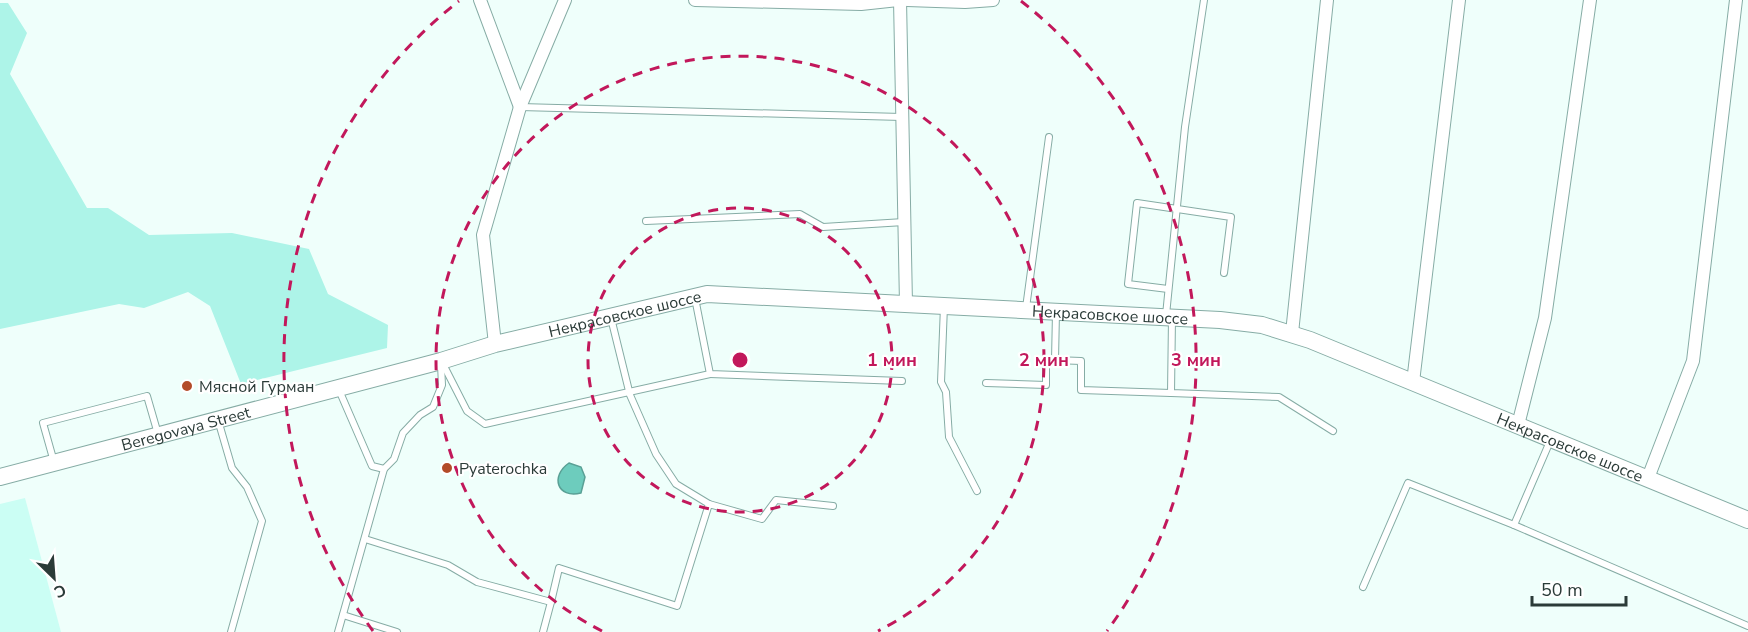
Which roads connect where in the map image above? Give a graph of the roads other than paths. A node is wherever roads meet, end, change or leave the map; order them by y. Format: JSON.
{"nodes":[{"id":1,"x":480,"y":0,"type":"edge"},
{"id":2,"x":565,"y":0,"type":"edge"},
{"id":3,"x":695,"y":0,"type":"edge"},
{"id":4,"x":899,"y":0,"type":"edge"},
{"id":5,"x":907,"y":0,"type":"edge"},
{"id":6,"x":925,"y":0,"type":"edge"},
{"id":7,"x":993,"y":0,"type":"edge"},
{"id":8,"x":1204,"y":0,"type":"edge"},
{"id":9,"x":1327,"y":0,"type":"edge"},
{"id":10,"x":1459,"y":0,"type":"edge"},
{"id":11,"x":1590,"y":0,"type":"edge"},
{"id":12,"x":1736,"y":0,"type":"edge"},
{"id":13,"x":520,"y":107,"type":"junction"},
{"id":14,"x":902,"y":117,"type":"junction"},
{"id":15,"x":1049,"y":136,"type":"dead end"},
{"id":16,"x":1177,"y":208,"type":"junction"},
{"id":17,"x":646,"y":221,"type":"dead end"},
{"id":18,"x":904,"y":222,"type":"junction"},
{"id":19,"x":1224,"y":273,"type":"dead end"},
{"id":20,"x":1168,"y":289,"type":"junction"},
{"id":21,"x":694,"y":298,"type":"junction"},
{"id":22,"x":906,"y":304,"type":"junction"},
{"id":23,"x":944,"y":306,"type":"junction"},
{"id":24,"x":1026,"y":310,"type":"junction"},
{"id":25,"x":1056,"y":311,"type":"junction"},
{"id":26,"x":1169,"y":317,"type":"junction"},
{"id":27,"x":610,"y":318,"type":"junction"},
{"id":28,"x":1292,"y":333,"type":"junction"},
{"id":29,"x":495,"y":344,"type":"junction"},
{"id":30,"x":1055,"y":360,"type":"junction"},
{"id":31,"x":441,"y":361,"type":"junction"},
{"id":32,"x":710,"y":374,"type":"junction"},
{"id":33,"x":902,"y":381,"type":"dead end"},
{"id":34,"x":1413,"y":381,"type":"junction"},
{"id":35,"x":986,"y":383,"type":"dead end"},
{"id":36,"x":338,"y":387,"type":"junction"},
{"id":37,"x":629,"y":392,"type":"junction"},
{"id":38,"x":1171,"y":393,"type":"junction"},
{"id":39,"x":217,"y":419,"type":"junction"},
{"id":40,"x":1518,"y":425,"type":"junction"},
{"id":41,"x":1333,"y":431,"type":"dead end"},
{"id":42,"x":158,"y":435,"type":"junction"},
{"id":43,"x":1551,"y":438,"type":"junction"},
{"id":44,"x":54,"y":463,"type":"junction"},
{"id":45,"x":384,"y":469,"type":"junction"},
{"id":46,"x":1,"y":473,"type":"edge"},
{"id":47,"x":1648,"y":478,"type":"junction"},
{"id":48,"x":977,"y":491,"type":"dead end"},
{"id":49,"x":709,"y":504,"type":"junction"},
{"id":50,"x":833,"y":506,"type":"dead end"},
{"id":51,"x":1748,"y":520,"type":"edge"},
{"id":52,"x":1514,"y":525,"type":"junction"},
{"id":53,"x":365,"y":538,"type":"junction"},
{"id":54,"x":1363,"y":587,"type":"dead end"},
{"id":55,"x":551,"y":602,"type":"junction"},
{"id":56,"x":343,"y":615,"type":"junction"},
{"id":57,"x":1748,"y":626,"type":"edge"},
{"id":58,"x":231,"y":632,"type":"edge"},
{"id":59,"x":338,"y":632,"type":"edge"},
{"id":60,"x":397,"y":632,"type":"edge"},
{"id":61,"x":543,"y":632,"type":"edge"}],
"edges":[{"from":1,"to":13,"type":"street"},
{"from":2,"to":13,"type":"street"},
{"from":3,"to":4,"type":"street"},
{"from":4,"to":14,"type":"street"},
{"from":5,"to":6,"type":"street"},
{"from":6,"to":7,"type":"street"},
{"from":8,"to":16,"type":"lane"},
{"from":9,"to":28,"type":"street"},
{"from":10,"to":34,"type":"street"},
{"from":11,"to":40,"type":"street"},
{"from":12,"to":47,"type":"street"},
{"from":13,"to":14,"type":"lane"},
{"from":13,"to":29,"type":"street"},
{"from":14,"to":18,"type":"street"},
{"from":15,"to":24,"type":"lane"},
{"from":16,"to":19,"type":"lane"},
{"from":16,"to":20,"type":"lane"},
{"from":16,"to":20,"type":"lane"},
{"from":17,"to":18,"type":"lane"},
{"from":18,"to":22,"type":"street"},
{"from":20,"to":26,"type":"lane"},
{"from":21,"to":22,"type":"main road","name":"Некрасовское шоссе"},
{"from":21,"to":27,"type":"main road","name":"Некрасовское шоссе"},
{"from":21,"to":32,"type":"lane"},
{"from":22,"to":23,"type":"main road","name":"Некрасовское шоссе"},
{"from":23,"to":24,"type":"main road","name":"Некрасовское шоссе"},
{"from":23,"to":48,"type":"lane"},
{"from":24,"to":25,"type":"main road","name":"Некрасовское шоссе"},
{"from":25,"to":26,"type":"main road","name":"Некрасовское шоссе"},
{"from":25,"to":30,"type":"lane"},
{"from":26,"to":28,"type":"main road","name":"Некрасовское шоссе"},
{"from":26,"to":38,"type":"lane"},
{"from":27,"to":29,"type":"main road","name":"Некрасовское шоссе"},
{"from":27,"to":37,"type":"lane"},
{"from":28,"to":34,"type":"main road","name":"Некрасовское шоссе"},
{"from":29,"to":31,"type":"main road","name":"Некрасовское шоссе"},
{"from":30,"to":35,"type":"lane"},
{"from":30,"to":38,"type":"lane"},
{"from":31,"to":36,"type":"main road","name":"Beregovaya Street"},
{"from":31,"to":37,"type":"lane"},
{"from":31,"to":45,"type":"lane"},
{"from":32,"to":33,"type":"lane"},
{"from":32,"to":37,"type":"lane"},
{"from":34,"to":40,"type":"main road","name":"Некрасовское шоссе"},
{"from":36,"to":39,"type":"main road","name":"Beregovaya Street"},
{"from":36,"to":45,"type":"lane"},
{"from":37,"to":49,"type":"lane"},
{"from":38,"to":41,"type":"lane"},
{"from":39,"to":42,"type":"main road","name":"Beregovaya Street"},
{"from":39,"to":58,"type":"lane"},
{"from":40,"to":43,"type":"main road","name":"Некрасовское шоссе"},
{"from":42,"to":44,"type":"main road","name":"Beregovaya Street"},
{"from":42,"to":44,"type":"lane"},
{"from":43,"to":47,"type":"main road","name":"Некрасовское шоссе"},
{"from":43,"to":52,"type":"lane"},
{"from":44,"to":46,"type":"main road","name":"Beregovaya Street"},
{"from":45,"to":53,"type":"lane"},
{"from":47,"to":51,"type":"main road","name":"Некрасовское шоссе"},
{"from":49,"to":50,"type":"lane"},
{"from":49,"to":55,"type":"lane"},
{"from":52,"to":54,"type":"lane"},
{"from":52,"to":57,"type":"lane"},
{"from":53,"to":55,"type":"lane"},
{"from":53,"to":56,"type":"lane"},
{"from":55,"to":61,"type":"lane"},
{"from":56,"to":59,"type":"lane"},
{"from":56,"to":60,"type":"lane"}]}
